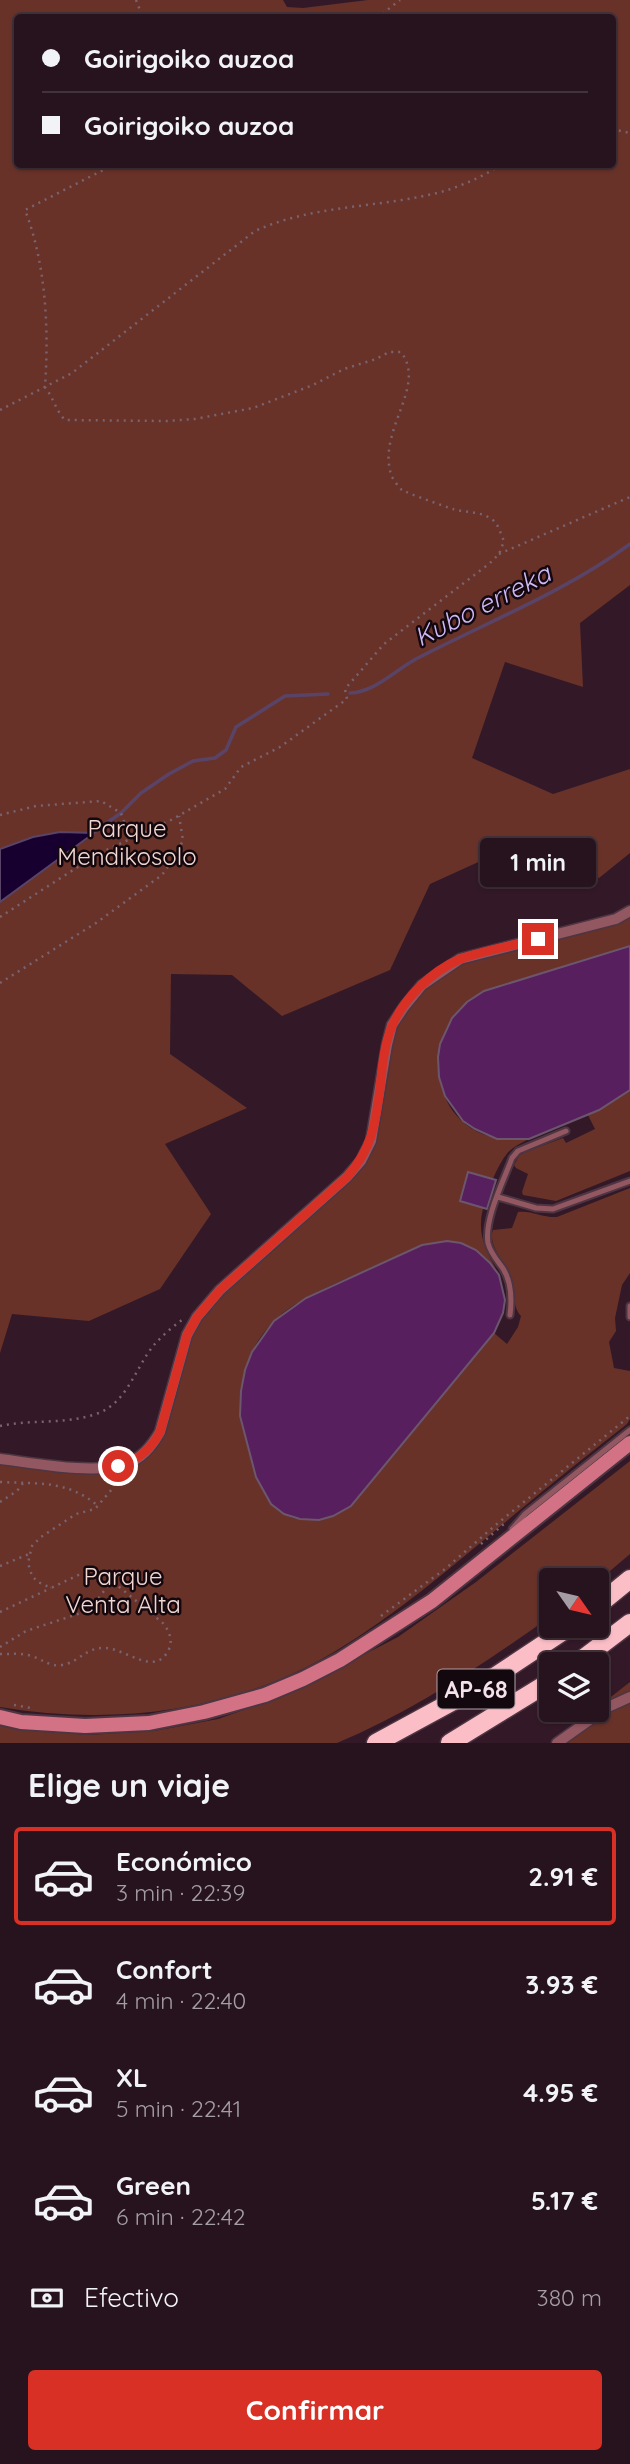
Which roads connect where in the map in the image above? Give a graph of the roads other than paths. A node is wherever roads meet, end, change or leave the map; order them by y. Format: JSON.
{"nodes":[{"id":1,"x":630,"y":911,"type":"edge"},
{"id":2,"x":566,"y":1131,"type":"dead end"},
{"id":3,"x":630,"y":1181,"type":"edge"},
{"id":4,"x":498,"y":1197,"type":"junction"},
{"id":5,"x":630,"y":1307,"type":"edge"},
{"id":6,"x":510,"y":1315,"type":"dead end"},
{"id":7,"x":630,"y":1317,"type":"edge"},
{"id":8,"x":630,"y":1430,"type":"edge"},
{"id":9,"x":630,"y":1443,"type":"edge"},
{"id":10,"x":0,"y":1459,"type":"edge"},
{"id":11,"x":495,"y":1550,"type":"junction"},
{"id":12,"x":630,"y":1579,"type":"edge"},
{"id":13,"x":609,"y":1596,"type":"edge"},
{"id":14,"x":630,"y":1623,"type":"edge"},
{"id":15,"x":553,"y":1638,"type":"edge"},
{"id":16,"x":592,"y":1652,"type":"edge"},
{"id":17,"x":539,"y":1688,"type":"edge"},
{"id":18,"x":630,"y":1697,"type":"edge"},
{"id":19,"x":8,"y":1710,"type":"edge"},
{"id":20,"x":376,"y":1743,"type":"edge"},
{"id":21,"x":450,"y":1743,"type":"edge"},
{"id":22,"x":558,"y":1743,"type":"edge"}],
"edges":[{"from":1,"to":10,"type":"street"},
{"from":2,"to":4,"type":"lane"},
{"from":3,"to":4,"type":"lane"},
{"from":4,"to":6,"type":"lane"},
{"from":5,"to":7,"type":"lane"},
{"from":8,"to":11,"type":"lane"},
{"from":9,"to":11,"type":"street"},
{"from":11,"to":19,"type":"street"},
{"from":12,"to":13,"type":"highway"},
{"from":14,"to":16,"type":"highway"},
{"from":15,"to":20,"type":"highway","number":"AP-68"},
{"from":17,"to":21,"type":"highway","number":"AP-68"},
{"from":18,"to":22,"type":"street"}]}
